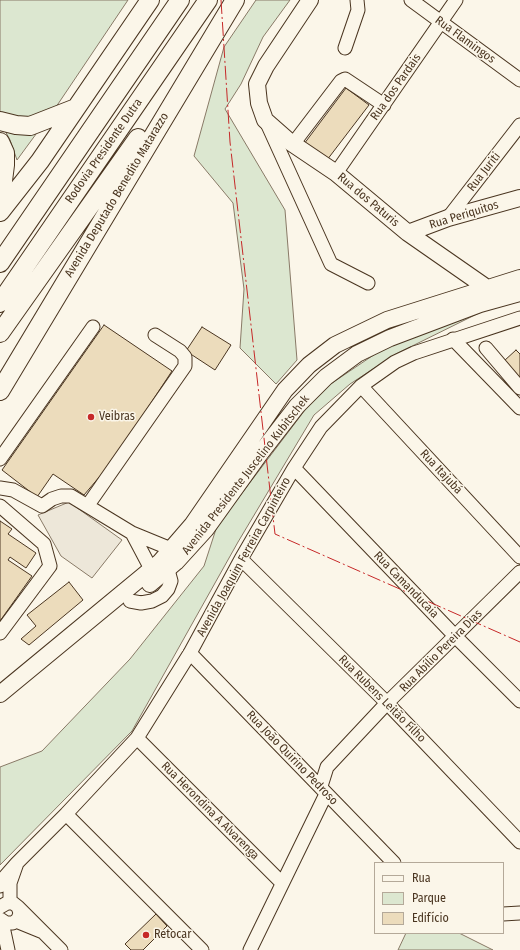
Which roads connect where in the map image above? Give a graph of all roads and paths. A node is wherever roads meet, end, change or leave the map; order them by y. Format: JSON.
{"nodes":[{"id":1,"x":150,"y":0,"type":"edge"},
{"id":2,"x":180,"y":0,"type":"edge"},
{"id":3,"x":208,"y":0,"type":"edge"},
{"id":4,"x":235,"y":0,"type":"edge"},
{"id":5,"x":310,"y":0,"type":"edge"},
{"id":6,"x":357,"y":0,"type":"edge"},
{"id":7,"x":411,"y":0,"type":"edge"},
{"id":8,"x":456,"y":0,"type":"edge"},
{"id":9,"x":224,"y":15,"type":"junction"},
{"id":10,"x":441,"y":22,"type":"junction"},
{"id":11,"x":345,"y":48,"type":"dead end"},
{"id":12,"x":520,"y":80,"type":"edge"},
{"id":13,"x":384,"y":105,"type":"junction"},
{"id":14,"x":76,"y":108,"type":"junction"},
{"id":15,"x":265,"y":120,"type":"junction"},
{"id":16,"x":0,"y":122,"type":"edge"},
{"id":17,"x":520,"y":125,"type":"edge"},
{"id":18,"x":0,"y":142,"type":"edge"},
{"id":19,"x":293,"y":144,"type":"junction"},
{"id":20,"x":336,"y":173,"type":"junction"},
{"id":21,"x":520,"y":198,"type":"edge"},
{"id":22,"x":0,"y":204,"type":"edge"},
{"id":23,"x":0,"y":212,"type":"edge"},
{"id":24,"x":448,"y":218,"type":"junction"},
{"id":25,"x":408,"y":233,"type":"junction"},
{"id":26,"x":0,"y":263,"type":"edge"},
{"id":27,"x":520,"y":278,"type":"edge"},
{"id":28,"x":368,"y":283,"type":"dead end"},
{"id":29,"x":487,"y":288,"type":"junction"},
{"id":30,"x":520,"y":293,"type":"edge"},
{"id":31,"x":0,"y":303,"type":"edge"},
{"id":32,"x":520,"y":318,"type":"edge"},
{"id":33,"x":93,"y":327,"type":"dead end"},
{"id":34,"x":0,"y":333,"type":"edge"},
{"id":35,"x":155,"y":335,"type":"dead end"},
{"id":36,"x":452,"y":339,"type":"junction"},
{"id":37,"x":486,"y":348,"type":"dead end"},
{"id":38,"x":361,"y":386,"type":"junction"},
{"id":39,"x":520,"y":388,"type":"edge"},
{"id":40,"x":0,"y":391,"type":"edge"},
{"id":41,"x":520,"y":408,"type":"edge"},
{"id":42,"x":0,"y":459,"type":"edge"},
{"id":43,"x":294,"y":468,"type":"junction"},
{"id":44,"x":0,"y":488,"type":"edge"},
{"id":45,"x":88,"y":505,"type":"junction"},
{"id":46,"x":0,"y":506,"type":"edge"},
{"id":47,"x":132,"y":533,"type":"junction"},
{"id":48,"x":171,"y":549,"type":"junction"},
{"id":49,"x":520,"y":557,"type":"edge"},
{"id":50,"x":241,"y":559,"type":"junction"},
{"id":51,"x":159,"y":567,"type":"junction"},
{"id":52,"x":520,"y":572,"type":"edge"},
{"id":53,"x":0,"y":633,"type":"edge"},
{"id":54,"x":455,"y":636,"type":"junction"},
{"id":55,"x":190,"y":653,"type":"junction"},
{"id":56,"x":0,"y":694,"type":"edge"},
{"id":57,"x":520,"y":701,"type":"edge"},
{"id":58,"x":387,"y":703,"type":"junction"},
{"id":59,"x":0,"y":706,"type":"edge"},
{"id":60,"x":137,"y":738,"type":"junction"},
{"id":61,"x":324,"y":790,"type":"junction"},
{"id":62,"x":66,"y":814,"type":"junction"},
{"id":63,"x":520,"y":842,"type":"edge"},
{"id":64,"x":393,"y":862,"type":"edge"},
{"id":65,"x":17,"y":863,"type":"junction"},
{"id":66,"x":282,"y":883,"type":"junction"},
{"id":67,"x":0,"y":886,"type":"edge"},
{"id":68,"x":9,"y":906,"type":"edge"},
{"id":69,"x":520,"y":913,"type":"edge"},
{"id":70,"x":504,"y":914,"type":"edge"},
{"id":71,"x":8,"y":921,"type":"edge"},
{"id":72,"x":43,"y":932,"type":"junction"},
{"id":73,"x":8,"y":950,"type":"edge"},
{"id":74,"x":11,"y":950,"type":"edge"},
{"id":75,"x":61,"y":950,"type":"edge"},
{"id":76,"x":202,"y":950,"type":"edge"},
{"id":77,"x":250,"y":950,"type":"edge"}],
"edges":[{"from":1,"to":14,"type":"highway"},
{"from":2,"to":26,"type":"highway","name":"Rodovia Presidente Dutra"},
{"from":3,"to":31,"type":"highway","name":"Rodovia Presidente Dutra"},
{"from":4,"to":9,"type":"highway","name":"Avenida Deputado Benedito Matarazzo"},
{"from":5,"to":15,"type":"main road","name":"Rua dos Paturis"},
{"from":6,"to":11,"type":"street"},
{"from":7,"to":10,"type":"street","name":"Rua Flamingos"},
{"from":8,"to":10,"type":"street","name":"Rua dos Pardais"},
{"from":9,"to":34,"type":"highway"},
{"from":9,"to":40,"type":"highway","name":"Avenida Deputado Benedito Matarazzo"},
{"from":10,"to":12,"type":"street","name":"Rua Flamingos"},
{"from":10,"to":13,"type":"street","name":"Rua dos Pardais"},
{"from":13,"to":19,"type":"street"},
{"from":13,"to":20,"type":"street","name":"Rua dos Pardais"},
{"from":14,"to":16,"type":"highway"},
{"from":14,"to":23,"type":"highway"},
{"from":15,"to":19,"type":"main road","name":"Rua dos Paturis"},
{"from":15,"to":28,"type":"street"},
{"from":17,"to":24,"type":"street","name":"Rua Juriti"},
{"from":18,"to":22,"type":"highway"},
{"from":19,"to":20,"type":"main road","name":"Rua dos Paturis"},
{"from":20,"to":25,"type":"main road","name":"Rua dos Paturis"},
{"from":21,"to":24,"type":"main road","name":"Rua Periquitos"},
{"from":24,"to":25,"type":"main road","name":"Rua Periquitos"},
{"from":25,"to":29,"type":"main road","name":"Rua dos Paturis"},
{"from":27,"to":29,"type":"main road","name":"Avenida Presidente Juscelino Kubitschek"},
{"from":29,"to":48,"type":"main road","name":"Avenida Presidente Juscelino Kubitschek"},
{"from":30,"to":51,"type":"main road","name":"Avenida Presidente Juscelino Kubitschek"},
{"from":32,"to":36,"type":"street","name":"Avenida Joaquim Ferreira Carpinteiro"},
{"from":33,"to":42,"type":"street"},
{"from":35,"to":45,"type":"street"},
{"from":36,"to":38,"type":"street","name":"Avenida Joaquim Ferreira Carpinteiro"},
{"from":36,"to":41,"type":"street"},
{"from":37,"to":39,"type":"street"},
{"from":38,"to":43,"type":"street","name":"Avenida Joaquim Ferreira Carpinteiro"},
{"from":38,"to":49,"type":"street","name":"Rua Itajubá"},
{"from":43,"to":50,"type":"street","name":"Avenida Joaquim Ferreira Carpinteiro"},
{"from":43,"to":54,"type":"street","name":"Rua Camanducaia"},
{"from":44,"to":45,"type":"street"},
{"from":45,"to":47,"type":"street"},
{"from":46,"to":53,"type":"street"},
{"from":47,"to":48,"type":"street"},
{"from":47,"to":51,"type":"street"},
{"from":48,"to":51,"type":"main road","name":"Avenida Presidente Juscelino Kubitschek"},
{"from":50,"to":55,"type":"street","name":"Avenida Joaquim Ferreira Carpinteiro"},
{"from":50,"to":58,"type":"street","name":"Rua Rubens Leitão Filho"},
{"from":51,"to":56,"type":"main road","name":"Avenida Presidente Juscelino Kubitschek"},
{"from":51,"to":59,"type":"main road","name":"Avenida Presidente Juscelino Kubitschek"},
{"from":52,"to":54,"type":"street","name":"Rua Abílio Pereira Dias"},
{"from":54,"to":57,"type":"street","name":"Rua Camanducaia"},
{"from":54,"to":58,"type":"street","name":"Rua Abílio Pereira Dias"},
{"from":55,"to":60,"type":"street","name":"Avenida Joaquim Ferreira Carpinteiro"},
{"from":55,"to":61,"type":"street","name":"Rua João Quirino Pedroso"},
{"from":58,"to":61,"type":"street","name":"Rua Abílio Pereira Dias"},
{"from":58,"to":63,"type":"street","name":"Rua Rubens Leitão Filho"},
{"from":60,"to":62,"type":"street","name":"Avenida Joaquim Ferreira Carpinteiro"},
{"from":60,"to":66,"type":"street","name":"Rua Herondina A Alvarenga"},
{"from":61,"to":64,"type":"street","name":"Rua João Quirino Pedroso"},
{"from":61,"to":66,"type":"street","name":"Rua Abílio Pereira Dias"},
{"from":62,"to":65,"type":"street","name":"Avenida Joaquim Ferreira Carpinteiro"},
{"from":62,"to":76,"type":"street"},
{"from":65,"to":67,"type":"street","name":"Avenida Joaquim Ferreira Carpinteiro"},
{"from":65,"to":68,"type":"street","name":"Avenida Joaquim Ferreira Carpinteiro"},
{"from":66,"to":77,"type":"street","name":"Rua Abílio Pereira Dias"},
{"from":68,"to":71,"type":"street","name":"Avenida Joaquim Ferreira Carpinteiro"},
{"from":68,"to":72,"type":"street"},
{"from":69,"to":70,"type":"street"},
{"from":71,"to":72,"type":"street"},
{"from":71,"to":73,"type":"street"},
{"from":71,"to":74,"type":"street","name":"Avenida Joaquim Ferreira Carpinteiro"},
{"from":72,"to":75,"type":"street"}]}
